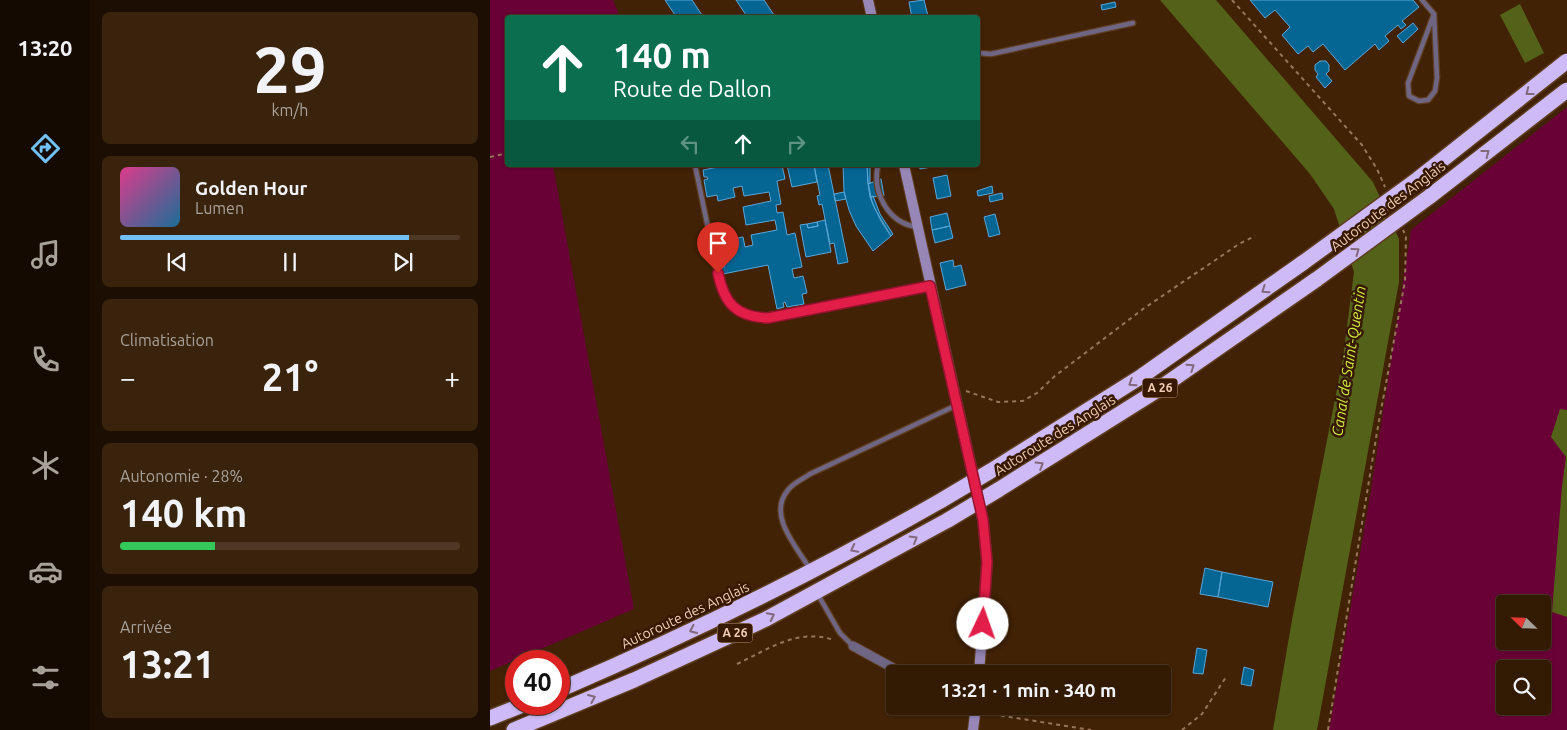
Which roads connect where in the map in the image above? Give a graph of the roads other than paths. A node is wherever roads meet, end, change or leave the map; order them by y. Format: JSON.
{"nodes":[{"id":1,"x":868,"y":0,"type":"edge"},
{"id":2,"x":1422,"y":0,"type":"edge"},
{"id":3,"x":1434,"y":14,"type":"junction"},
{"id":4,"x":871,"y":15,"type":"edge"},
{"id":5,"x":1133,"y":23,"type":"dead end"},
{"id":6,"x":980,"y":53,"type":"edge"},
{"id":7,"x":1567,"y":61,"type":"edge"},
{"id":8,"x":1567,"y":90,"type":"edge"},
{"id":9,"x":695,"y":167,"type":"edge"},
{"id":10,"x":878,"y":167,"type":"edge"},
{"id":11,"x":904,"y":167,"type":"edge"},
{"id":12,"x":917,"y":227,"type":"junction"},
{"id":13,"x":930,"y":286,"type":"junction"},
{"id":14,"x":957,"y":405,"type":"junction"},
{"id":15,"x":811,"y":571,"type":"junction"},
{"id":16,"x":816,"y":592,"type":"junction"},
{"id":17,"x":853,"y":646,"type":"joint"},
{"id":18,"x":888,"y":665,"type":"edge"},
{"id":19,"x":980,"y":665,"type":"edge"},
{"id":20,"x":570,"y":685,"type":"edge"},
{"id":21,"x":505,"y":712,"type":"edge"},
{"id":22,"x":975,"y":715,"type":"edge"},
{"id":23,"x":490,"y":718,"type":"edge"},
{"id":24,"x":514,"y":730,"type":"edge"},
{"id":25,"x":973,"y":730,"type":"edge"}],
"edges":[{"from":1,"to":4,"type":"street"},
{"from":2,"to":3,"type":"lane"},
{"from":3,"to":3,"type":"lane"},
{"from":5,"to":6,"type":"lane"},
{"from":7,"to":15,"type":"highway","name":"Autoroute des Anglais","number":"A 26","one_way":true,"bridge":true},
{"from":16,"to":8,"type":"highway","name":"Autoroute des Anglais","number":"A 26","one_way":true,"bridge":true},
{"from":9,"to":13,"type":"lane"},
{"from":10,"to":12,"type":"lane"},
{"from":11,"to":12,"type":"street"},
{"from":12,"to":13,"type":"street"},
{"from":13,"to":14,"type":"street"},
{"from":14,"to":15,"type":"lane"},
{"from":14,"to":19,"type":"street"},
{"from":15,"to":20,"type":"highway","name":"Autoroute des Anglais","number":"A 26","one_way":true},
{"from":16,"to":17,"type":"lane"},
{"from":24,"to":16,"type":"highway","name":"Autoroute des Anglais","number":"A 26","one_way":true},
{"from":17,"to":18,"type":"street"},
{"from":21,"to":23,"type":"highway"},
{"from":22,"to":25,"type":"street"}]}
